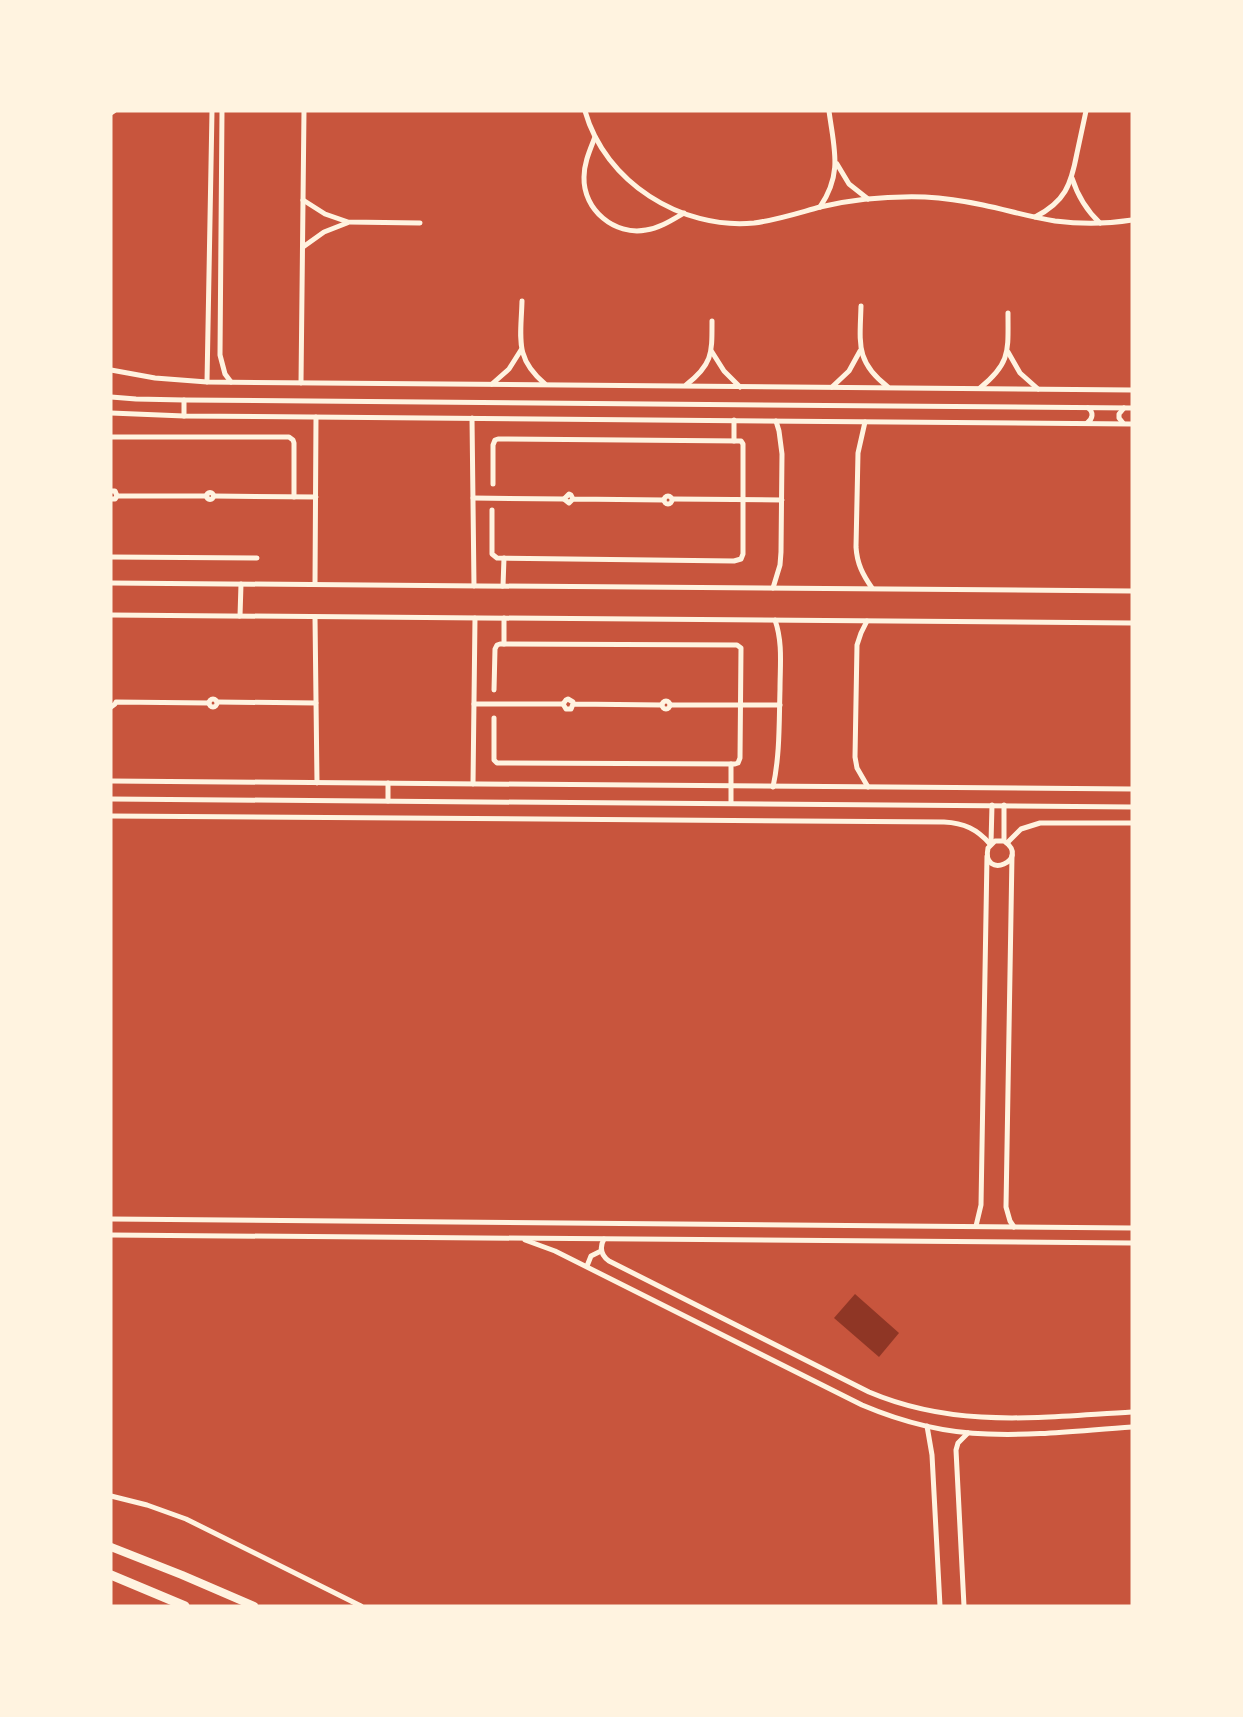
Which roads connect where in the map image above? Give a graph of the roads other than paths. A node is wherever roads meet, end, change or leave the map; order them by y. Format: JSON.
{"nodes":[{"id":1,"x":212,"y":111,"type":"edge"},
{"id":2,"x":222,"y":111,"type":"edge"},
{"id":3,"x":304,"y":111,"type":"edge"},
{"id":4,"x":585,"y":111,"type":"edge"},
{"id":5,"x":829,"y":111,"type":"edge"},
{"id":6,"x":1086,"y":111,"type":"edge"},
{"id":7,"x":595,"y":137,"type":"junction"},
{"id":8,"x":836,"y":163,"type":"junction"},
{"id":9,"x":1072,"y":178,"type":"junction"},
{"id":10,"x":868,"y":199,"type":"junction"},
{"id":11,"x":303,"y":200,"type":"junction"},
{"id":12,"x":820,"y":207,"type":"junction"},
{"id":13,"x":684,"y":213,"type":"junction"},
{"id":14,"x":1034,"y":217,"type":"junction"},
{"id":15,"x":1132,"y":220,"type":"edge"},
{"id":16,"x":348,"y":222,"type":"junction"},
{"id":17,"x":420,"y":223,"type":"dead end"},
{"id":18,"x":1100,"y":223,"type":"junction"},
{"id":19,"x":303,"y":247,"type":"junction"},
{"id":20,"x":522,"y":301,"type":"dead end"},
{"id":21,"x":861,"y":306,"type":"dead end"},
{"id":22,"x":1008,"y":314,"type":"dead end"},
{"id":23,"x":712,"y":321,"type":"dead end"},
{"id":24,"x":521,"y":350,"type":"junction"},
{"id":25,"x":860,"y":351,"type":"junction"},
{"id":26,"x":712,"y":352,"type":"junction"},
{"id":27,"x":1008,"y":352,"type":"junction"},
{"id":28,"x":111,"y":370,"type":"edge"},
{"id":29,"x":207,"y":382,"type":"junction"},
{"id":30,"x":231,"y":382,"type":"junction"},
{"id":31,"x":301,"y":383,"type":"junction"},
{"id":32,"x":492,"y":384,"type":"junction"},
{"id":33,"x":546,"y":385,"type":"junction"},
{"id":34,"x":685,"y":386,"type":"junction"},
{"id":35,"x":740,"y":387,"type":"junction"},
{"id":36,"x":831,"y":387,"type":"junction"},
{"id":37,"x":889,"y":388,"type":"junction"},
{"id":38,"x":980,"y":388,"type":"junction"},
{"id":39,"x":1038,"y":389,"type":"junction"},
{"id":40,"x":1131,"y":389,"type":"edge"},
{"id":41,"x":111,"y":397,"type":"edge"},
{"id":42,"x":184,"y":400,"type":"junction"},
{"id":43,"x":1087,"y":407,"type":"junction"},
{"id":44,"x":1124,"y":408,"type":"junction"},
{"id":45,"x":1132,"y":408,"type":"edge"},
{"id":46,"x":111,"y":413,"type":"edge"},
{"id":47,"x":184,"y":416,"type":"junction"},
{"id":48,"x":316,"y":417,"type":"junction"},
{"id":49,"x":472,"y":418,"type":"junction"},
{"id":50,"x":734,"y":420,"type":"junction"},
{"id":51,"x":776,"y":421,"type":"junction"},
{"id":52,"x":865,"y":422,"type":"junction"},
{"id":53,"x":1087,"y":423,"type":"junction"},
{"id":54,"x":1124,"y":424,"type":"junction"},
{"id":55,"x":1132,"y":424,"type":"edge"},
{"id":56,"x":111,"y":437,"type":"edge"},
{"id":57,"x":734,"y":441,"type":"junction"},
{"id":58,"x":492,"y":484,"type":"dead end"},
{"id":59,"x":111,"y":491,"type":"edge"},
{"id":60,"x":114,"y":497,"type":"edge"},
{"id":61,"x":294,"y":497,"type":"junction"},
{"id":62,"x":315,"y":497,"type":"junction"},
{"id":63,"x":473,"y":498,"type":"junction"},
{"id":64,"x":743,"y":500,"type":"junction"},
{"id":65,"x":782,"y":501,"type":"junction"},
{"id":66,"x":492,"y":510,"type":"dead end"},
{"id":67,"x":111,"y":557,"type":"edge"},
{"id":68,"x":257,"y":558,"type":"dead end"},
{"id":69,"x":504,"y":558,"type":"junction"},
{"id":70,"x":111,"y":583,"type":"edge"},
{"id":71,"x":241,"y":584,"type":"junction"},
{"id":72,"x":315,"y":584,"type":"junction"},
{"id":73,"x":474,"y":586,"type":"junction"},
{"id":74,"x":503,"y":586,"type":"junction"},
{"id":75,"x":772,"y":588,"type":"junction"},
{"id":76,"x":872,"y":588,"type":"junction"},
{"id":77,"x":1132,"y":591,"type":"edge"},
{"id":78,"x":111,"y":615,"type":"edge"},
{"id":79,"x":240,"y":616,"type":"junction"},
{"id":80,"x":315,"y":617,"type":"junction"},
{"id":81,"x":475,"y":618,"type":"junction"},
{"id":82,"x":504,"y":618,"type":"junction"},
{"id":83,"x":775,"y":620,"type":"junction"},
{"id":84,"x":867,"y":621,"type":"junction"},
{"id":85,"x":1132,"y":623,"type":"edge"},
{"id":86,"x":504,"y":644,"type":"junction"},
{"id":87,"x":494,"y":690,"type":"dead end"},
{"id":88,"x":111,"y":697,"type":"edge"},
{"id":89,"x":316,"y":703,"type":"junction"},
{"id":90,"x":113,"y":704,"type":"edge"},
{"id":91,"x":474,"y":704,"type":"junction"},
{"id":92,"x":740,"y":705,"type":"junction"},
{"id":93,"x":780,"y":705,"type":"junction"},
{"id":94,"x":494,"y":718,"type":"dead end"},
{"id":95,"x":731,"y":764,"type":"junction"},
{"id":96,"x":111,"y":781,"type":"edge"},
{"id":97,"x":317,"y":783,"type":"junction"},
{"id":98,"x":388,"y":783,"type":"junction"},
{"id":99,"x":473,"y":784,"type":"junction"},
{"id":100,"x":731,"y":786,"type":"junction"},
{"id":101,"x":773,"y":787,"type":"junction"},
{"id":102,"x":868,"y":787,"type":"junction"},
{"id":103,"x":1132,"y":789,"type":"edge"},
{"id":104,"x":111,"y":799,"type":"edge"},
{"id":105,"x":388,"y":801,"type":"junction"},
{"id":106,"x":731,"y":803,"type":"junction"},
{"id":107,"x":992,"y":805,"type":"junction"},
{"id":108,"x":1004,"y":805,"type":"junction"},
{"id":109,"x":1132,"y":807,"type":"edge"},
{"id":110,"x":111,"y":816,"type":"edge"},
{"id":111,"x":1132,"y":823,"type":"edge"},
{"id":112,"x":1005,"y":842,"type":"junction"},
{"id":113,"x":990,"y":844,"type":"junction"},
{"id":114,"x":1012,"y":855,"type":"junction"},
{"id":115,"x":987,"y":856,"type":"junction"},
{"id":116,"x":111,"y":1219,"type":"edge"},
{"id":117,"x":364,"y":1221,"type":"junction"},
{"id":118,"x":834,"y":1225,"type":"junction"},
{"id":119,"x":976,"y":1226,"type":"junction"},
{"id":120,"x":1014,"y":1227,"type":"junction"},
{"id":121,"x":1132,"y":1228,"type":"edge"},
{"id":122,"x":111,"y":1235,"type":"edge"},
{"id":123,"x":364,"y":1237,"type":"junction"},
{"id":124,"x":518,"y":1238,"type":"junction"},
{"id":125,"x":604,"y":1239,"type":"junction"},
{"id":126,"x":834,"y":1241,"type":"junction"},
{"id":127,"x":1132,"y":1243,"type":"edge"},
{"id":128,"x":601,"y":1251,"type":"junction"},
{"id":129,"x":586,"y":1266,"type":"junction"},
{"id":130,"x":1132,"y":1412,"type":"edge"},
{"id":131,"x":927,"y":1426,"type":"junction"},
{"id":132,"x":1132,"y":1427,"type":"edge"},
{"id":133,"x":968,"y":1433,"type":"junction"},
{"id":134,"x":111,"y":1496,"type":"edge"},
{"id":135,"x":111,"y":1547,"type":"edge"},
{"id":136,"x":111,"y":1575,"type":"edge"},
{"id":137,"x":185,"y":1606,"type":"edge"},
{"id":138,"x":254,"y":1606,"type":"edge"},
{"id":139,"x":361,"y":1606,"type":"edge"},
{"id":140,"x":940,"y":1606,"type":"edge"},
{"id":141,"x":964,"y":1606,"type":"edge"}],
"edges":[{"from":1,"to":29,"type":"street"},
{"from":2,"to":30,"type":"street"},
{"from":3,"to":11,"type":"street"},
{"from":4,"to":7,"type":"street"},
{"from":5,"to":8,"type":"street"},
{"from":6,"to":9,"type":"street"},
{"from":7,"to":13,"type":"street"},
{"from":7,"to":13,"type":"street"},
{"from":8,"to":10,"type":"street"},
{"from":8,"to":12,"type":"street"},
{"from":9,"to":14,"type":"street"},
{"from":9,"to":18,"type":"street"},
{"from":10,"to":12,"type":"street"},
{"from":10,"to":14,"type":"street"},
{"from":11,"to":16,"type":"street"},
{"from":11,"to":19,"type":"street"},
{"from":12,"to":13,"type":"street"},
{"from":14,"to":18,"type":"street"},
{"from":15,"to":18,"type":"street"},
{"from":16,"to":17,"type":"street"},
{"from":16,"to":19,"type":"street"},
{"from":19,"to":31,"type":"street"},
{"from":20,"to":24,"type":"street"},
{"from":21,"to":25,"type":"street"},
{"from":22,"to":27,"type":"street"},
{"from":23,"to":26,"type":"street"},
{"from":24,"to":32,"type":"street"},
{"from":24,"to":33,"type":"street"},
{"from":25,"to":36,"type":"street"},
{"from":25,"to":37,"type":"street"},
{"from":26,"to":34,"type":"street"},
{"from":26,"to":35,"type":"street"},
{"from":27,"to":38,"type":"street"},
{"from":27,"to":39,"type":"street"},
{"from":28,"to":29,"type":"street"},
{"from":29,"to":30,"type":"street"},
{"from":30,"to":31,"type":"street"},
{"from":31,"to":32,"type":"street"},
{"from":32,"to":33,"type":"street"},
{"from":33,"to":34,"type":"street"},
{"from":34,"to":35,"type":"street"},
{"from":35,"to":36,"type":"street"},
{"from":36,"to":37,"type":"street"},
{"from":37,"to":38,"type":"street"},
{"from":38,"to":39,"type":"street"},
{"from":39,"to":40,"type":"street"},
{"from":41,"to":42,"type":"street"},
{"from":42,"to":43,"type":"street"},
{"from":42,"to":47,"type":"street"},
{"from":43,"to":44,"type":"street"},
{"from":43,"to":53,"type":"street"},
{"from":44,"to":45,"type":"street"},
{"from":44,"to":54,"type":"street"},
{"from":46,"to":47,"type":"street"},
{"from":47,"to":48,"type":"street"},
{"from":48,"to":49,"type":"street"},
{"from":48,"to":62,"type":"street"},
{"from":49,"to":50,"type":"street"},
{"from":49,"to":63,"type":"street"},
{"from":50,"to":51,"type":"street"},
{"from":50,"to":57,"type":"street"},
{"from":51,"to":52,"type":"street"},
{"from":51,"to":65,"type":"street"},
{"from":52,"to":53,"type":"street"},
{"from":52,"to":76,"type":"street"},
{"from":53,"to":54,"type":"street"},
{"from":54,"to":55,"type":"street"},
{"from":56,"to":61,"type":"street"},
{"from":57,"to":58,"type":"street"},
{"from":57,"to":64,"type":"street"},
{"from":59,"to":60,"type":"street"},
{"from":60,"to":61,"type":"street"},
{"from":61,"to":62,"type":"street"},
{"from":62,"to":72,"type":"street"},
{"from":63,"to":64,"type":"street"},
{"from":63,"to":73,"type":"street"},
{"from":64,"to":65,"type":"street"},
{"from":64,"to":69,"type":"street"},
{"from":65,"to":75,"type":"street"},
{"from":66,"to":69,"type":"street"},
{"from":67,"to":68,"type":"street"},
{"from":69,"to":74,"type":"street"},
{"from":70,"to":71,"type":"street"},
{"from":71,"to":72,"type":"street"},
{"from":71,"to":79,"type":"street"},
{"from":72,"to":73,"type":"street"},
{"from":73,"to":74,"type":"street"},
{"from":74,"to":75,"type":"street"},
{"from":75,"to":76,"type":"street"},
{"from":76,"to":77,"type":"street"},
{"from":78,"to":79,"type":"street"},
{"from":79,"to":80,"type":"street"},
{"from":80,"to":81,"type":"street"},
{"from":80,"to":89,"type":"street"},
{"from":81,"to":82,"type":"street"},
{"from":81,"to":91,"type":"street"},
{"from":82,"to":83,"type":"street"},
{"from":82,"to":86,"type":"street"},
{"from":83,"to":84,"type":"street"},
{"from":83,"to":93,"type":"street"},
{"from":84,"to":85,"type":"street"},
{"from":84,"to":102,"type":"street"},
{"from":86,"to":87,"type":"street"},
{"from":86,"to":92,"type":"street"},
{"from":88,"to":90,"type":"street"},
{"from":89,"to":90,"type":"street"},
{"from":89,"to":97,"type":"street"},
{"from":91,"to":92,"type":"street"},
{"from":91,"to":99,"type":"street"},
{"from":92,"to":93,"type":"street"},
{"from":92,"to":95,"type":"street"},
{"from":93,"to":101,"type":"street"},
{"from":94,"to":95,"type":"street"},
{"from":95,"to":100,"type":"street"},
{"from":96,"to":97,"type":"street"},
{"from":97,"to":98,"type":"street"},
{"from":98,"to":99,"type":"street"},
{"from":98,"to":105,"type":"street"},
{"from":99,"to":100,"type":"street"},
{"from":100,"to":101,"type":"street"},
{"from":100,"to":106,"type":"street"},
{"from":101,"to":102,"type":"street"},
{"from":102,"to":103,"type":"street"},
{"from":104,"to":105,"type":"street"},
{"from":105,"to":106,"type":"street"},
{"from":106,"to":107,"type":"street"},
{"from":107,"to":108,"type":"street"},
{"from":107,"to":113,"type":"street"},
{"from":108,"to":109,"type":"street"},
{"from":108,"to":112,"type":"street"},
{"from":110,"to":113,"type":"street"},
{"from":111,"to":112,"type":"street"},
{"from":112,"to":113,"type":"street"},
{"from":112,"to":114,"type":"street"},
{"from":113,"to":115,"type":"street"},
{"from":114,"to":115,"type":"street"},
{"from":114,"to":120,"type":"street"},
{"from":115,"to":119,"type":"street"},
{"from":116,"to":117,"type":"street"},
{"from":117,"to":118,"type":"street"},
{"from":117,"to":123,"type":"street"},
{"from":118,"to":119,"type":"street"},
{"from":118,"to":126,"type":"street"},
{"from":119,"to":120,"type":"street"},
{"from":120,"to":121,"type":"street"},
{"from":122,"to":123,"type":"street"},
{"from":123,"to":124,"type":"street"},
{"from":124,"to":125,"type":"street"},
{"from":124,"to":129,"type":"street"},
{"from":125,"to":126,"type":"street"},
{"from":125,"to":128,"type":"street"},
{"from":126,"to":127,"type":"street"},
{"from":128,"to":129,"type":"street"},
{"from":128,"to":130,"type":"street"},
{"from":129,"to":131,"type":"street"},
{"from":131,"to":133,"type":"street"},
{"from":131,"to":140,"type":"street"},
{"from":132,"to":133,"type":"street"},
{"from":133,"to":141,"type":"street"},
{"from":134,"to":139,"type":"street"},
{"from":135,"to":138,"type":"highway"},
{"from":136,"to":137,"type":"highway"}]}
